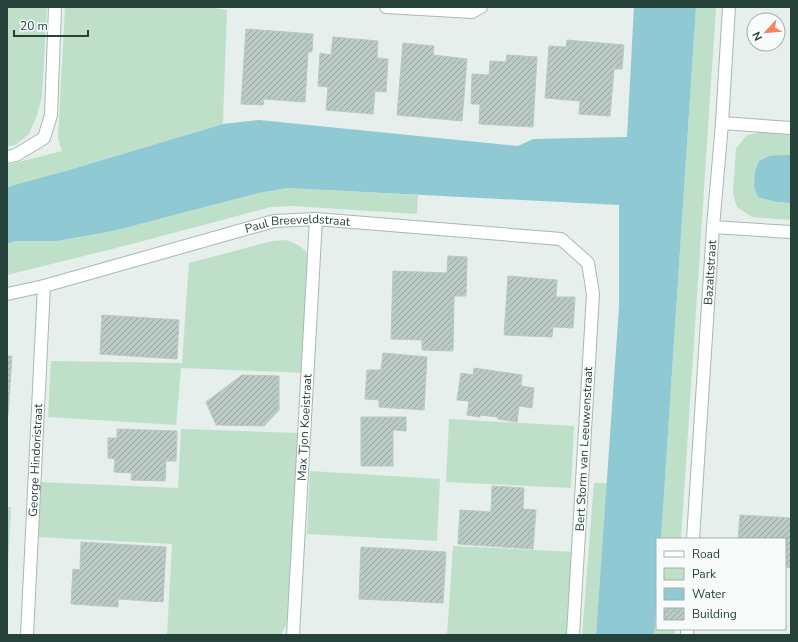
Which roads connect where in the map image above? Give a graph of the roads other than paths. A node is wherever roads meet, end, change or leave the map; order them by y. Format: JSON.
{"nodes":[{"id":1,"x":55,"y":7,"type":"edge"},
{"id":2,"x":386,"y":7,"type":"edge"},
{"id":3,"x":480,"y":7,"type":"edge"},
{"id":4,"x":729,"y":7,"type":"edge"},
{"id":5,"x":722,"y":123,"type":"junction"},
{"id":6,"x":791,"y":128,"type":"edge"},
{"id":7,"x":7,"y":157,"type":"edge"},
{"id":8,"x":316,"y":219,"type":"junction"},
{"id":9,"x":713,"y":226,"type":"junction"},
{"id":10,"x":791,"y":232,"type":"edge"},
{"id":11,"x":588,"y":263,"type":"joint"},
{"id":12,"x":44,"y":286,"type":"junction"},
{"id":13,"x":7,"y":294,"type":"edge"},
{"id":14,"x":693,"y":538,"type":"edge"},
{"id":15,"x":27,"y":635,"type":"edge"},
{"id":16,"x":293,"y":635,"type":"edge"},
{"id":17,"x":573,"y":635,"type":"edge"}],
"edges":[{"from":1,"to":7,"type":"street"},
{"from":2,"to":3,"type":"street"},
{"from":4,"to":5,"type":"street","name":"Bazaltstraat"},
{"from":5,"to":6,"type":"street"},
{"from":5,"to":9,"type":"street","name":"Bazaltstraat"},
{"from":8,"to":11,"type":"street","name":"Paul Breeveldstraat"},
{"from":8,"to":12,"type":"street","name":"Paul Breeveldstraat"},
{"from":8,"to":16,"type":"street","name":"Max Tjon Koeistraat"},
{"from":9,"to":10,"type":"street"},
{"from":9,"to":14,"type":"street","name":"Bazaltstraat"},
{"from":11,"to":17,"type":"street","name":"Bert Storm van Leeuwenstraat"},
{"from":12,"to":13,"type":"street","name":"Paul Breeveldstraat"},
{"from":12,"to":15,"type":"street","name":"George Hindoristraat"}]}
